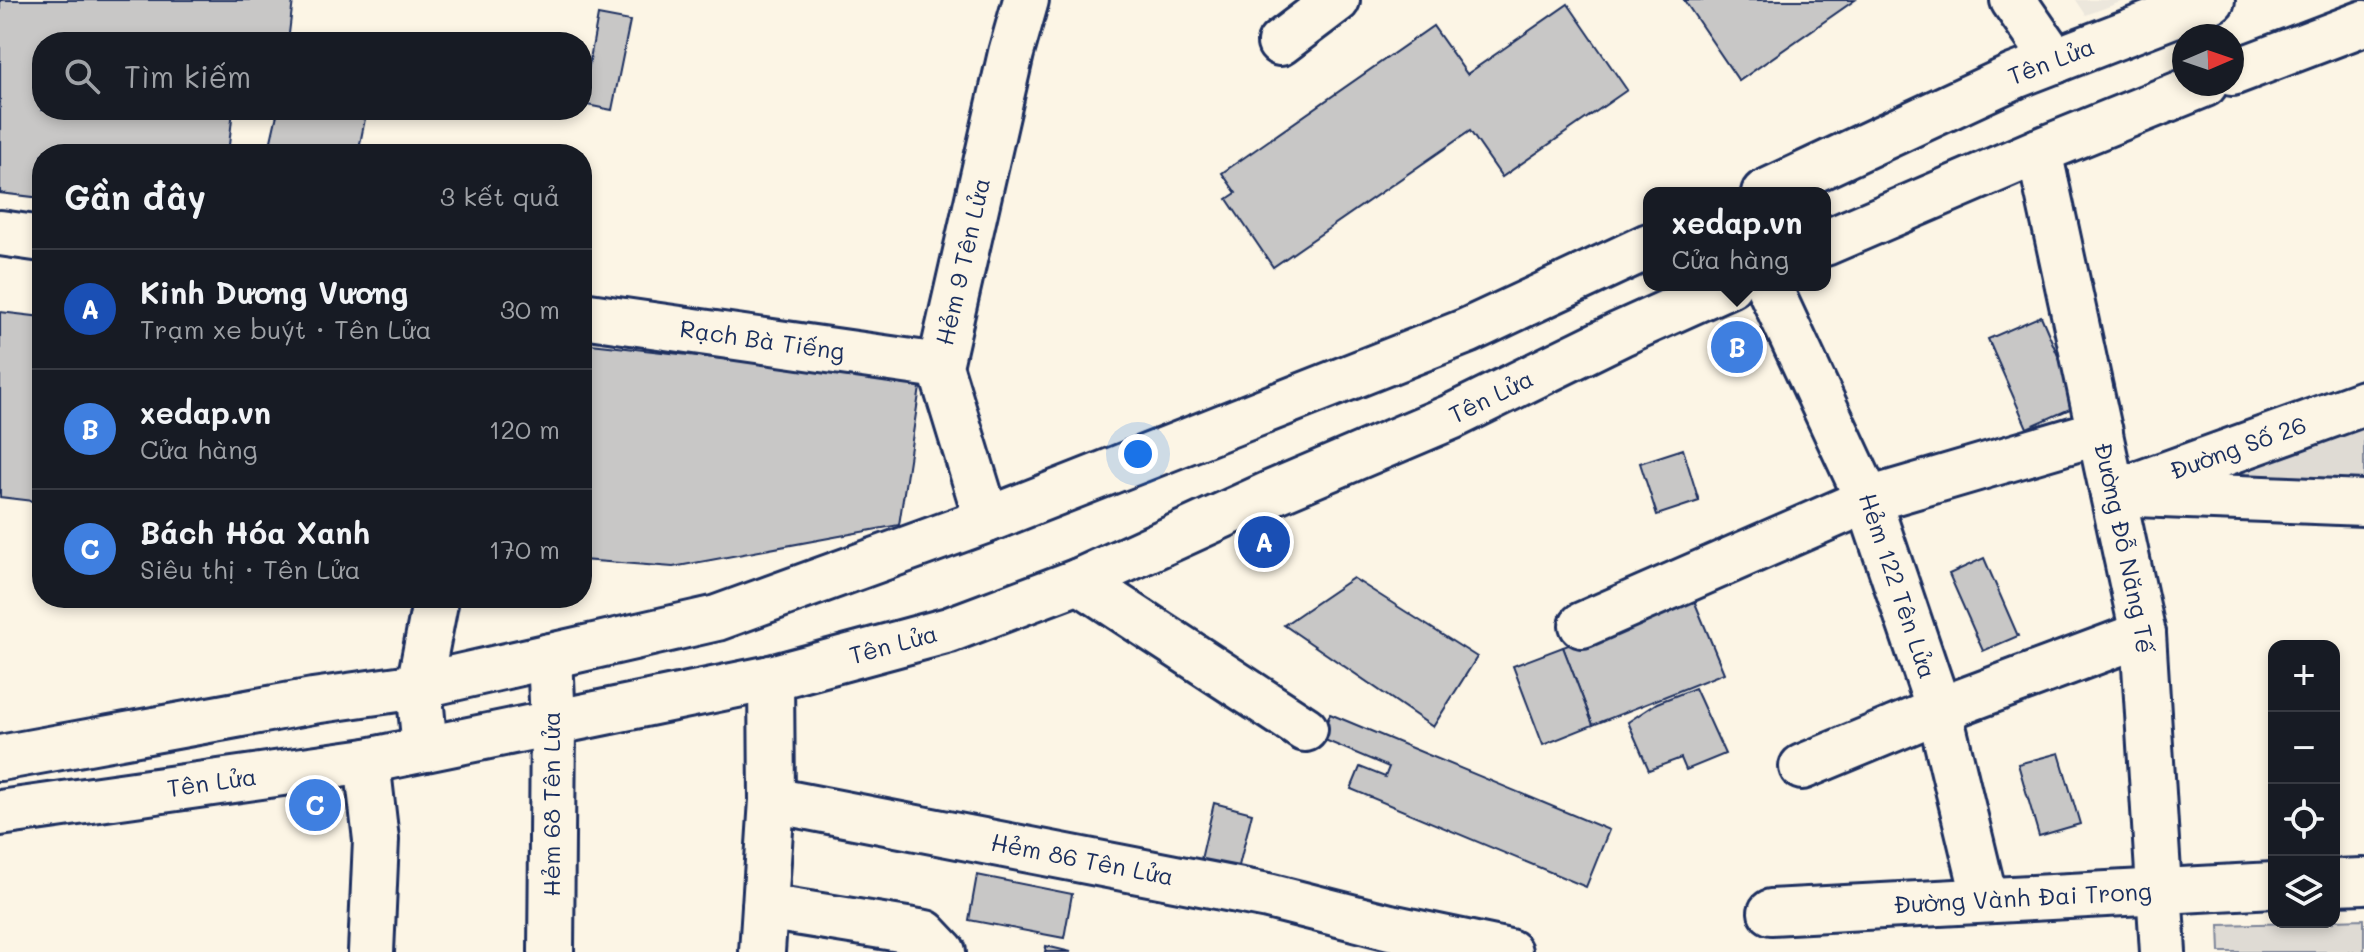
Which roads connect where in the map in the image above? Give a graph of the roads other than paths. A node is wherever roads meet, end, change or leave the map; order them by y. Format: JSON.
{"nodes":[{"id":1,"x":1026,"y":0,"type":"edge"},
{"id":2,"x":1337,"y":0,"type":"edge"},
{"id":3,"x":2013,"y":0,"type":"edge"},
{"id":4,"x":2212,"y":0,"type":"edge"},
{"id":5,"x":2364,"y":23,"type":"edge"},
{"id":6,"x":1280,"y":43,"type":"dead end"},
{"id":7,"x":2055,"y":61,"type":"junction"},
{"id":8,"x":2244,"y":68,"type":"edge"},
{"id":9,"x":2175,"y":96,"type":"edge"},
{"id":10,"x":2039,"y":151,"type":"junction"},
{"id":11,"x":1777,"y":187,"type":"edge"},
{"id":12,"x":0,"y":233,"type":"edge"},
{"id":13,"x":32,"y":238,"type":"edge"},
{"id":14,"x":1831,"y":240,"type":"edge"},
{"id":15,"x":1643,"y":249,"type":"edge"},
{"id":16,"x":1716,"y":291,"type":"edge"},
{"id":17,"x":1771,"y":291,"type":"edge"},
{"id":18,"x":592,"y":316,"type":"edge"},
{"id":19,"x":940,"y":366,"type":"junction"},
{"id":20,"x":2364,"y":403,"type":"edge"},
{"id":21,"x":2100,"y":432,"type":"junction"},
{"id":22,"x":2114,"y":493,"type":"junction"},
{"id":23,"x":1868,"y":500,"type":"junction"},
{"id":24,"x":2364,"y":503,"type":"edge"},
{"id":25,"x":987,"y":520,"type":"junction"},
{"id":26,"x":1079,"y":581,"type":"junction"},
{"id":27,"x":427,"y":608,"type":"edge"},
{"id":28,"x":1582,"y":625,"type":"dead end"},
{"id":29,"x":2143,"y":634,"type":"junction"},
{"id":30,"x":550,"y":656,"type":"junction"},
{"id":31,"x":771,"y":678,"type":"junction"},
{"id":32,"x":419,"y":686,"type":"junction"},
{"id":33,"x":1939,"y":710,"type":"junction"},
{"id":34,"x":553,"y":723,"type":"junction"},
{"id":35,"x":1305,"y":729,"type":"dead end"},
{"id":36,"x":425,"y":749,"type":"junction"},
{"id":37,"x":0,"y":758,"type":"edge"},
{"id":38,"x":367,"y":761,"type":"junction"},
{"id":39,"x":1802,"y":767,"type":"dead end"},
{"id":40,"x":772,"y":800,"type":"junction"},
{"id":41,"x":0,"y":813,"type":"edge"},
{"id":42,"x":2364,"y":881,"type":"edge"},
{"id":43,"x":2340,"y":882,"type":"edge"},
{"id":44,"x":2268,"y":885,"type":"edge"},
{"id":45,"x":2158,"y":891,"type":"junction"},
{"id":46,"x":1985,"y":900,"type":"junction"},
{"id":47,"x":765,"y":907,"type":"junction"},
{"id":48,"x":1771,"y":912,"type":"dead end"},
{"id":49,"x":1387,"y":940,"type":"edge"},
{"id":50,"x":371,"y":952,"type":"edge"},
{"id":51,"x":551,"y":952,"type":"edge"},
{"id":52,"x":762,"y":952,"type":"edge"},
{"id":53,"x":943,"y":952,"type":"edge"},
{"id":54,"x":1509,"y":952,"type":"edge"},
{"id":55,"x":2163,"y":952,"type":"edge"}],
"edges":[{"from":1,"to":19,"type":"street","name":"Hẻm 9 Tên Lửa"},
{"from":2,"to":6,"type":"street"},
{"from":3,"to":7,"type":"street"},
{"from":4,"to":7,"type":"street","name":"Tên Lửa"},
{"from":5,"to":8,"type":"street"},
{"from":7,"to":11,"type":"street","name":"Tên Lửa"},
{"from":9,"to":10,"type":"street"},
{"from":10,"to":14,"type":"street"},
{"from":10,"to":21,"type":"street","name":"Đường Đỗ Năng Tế"},
{"from":12,"to":13,"type":"street"},
{"from":15,"to":25,"type":"street"},
{"from":16,"to":26,"type":"street","name":"Tên Lửa"},
{"from":17,"to":23,"type":"street","name":"Hẻm 122 Tên Lửa"},
{"from":18,"to":19,"type":"street","name":"Rạch Bà Tiếng"},
{"from":19,"to":25,"type":"street","name":"Hẻm 9 Tên Lửa"},
{"from":20,"to":22,"type":"street","name":"Đường Số 26"},
{"from":21,"to":22,"type":"street","name":"Đường Đỗ Năng Tế"},
{"from":21,"to":23,"type":"street"},
{"from":22,"to":24,"type":"street"},
{"from":22,"to":29,"type":"street","name":"Đường Đỗ Năng Tế"},
{"from":23,"to":28,"type":"street"},
{"from":23,"to":33,"type":"street","name":"Hẻm 122 Tên Lửa"},
{"from":25,"to":30,"type":"street"},
{"from":26,"to":31,"type":"street","name":"Tên Lửa"},
{"from":26,"to":35,"type":"street"},
{"from":27,"to":32,"type":"street"},
{"from":29,"to":33,"type":"street"},
{"from":29,"to":45,"type":"street","name":"Đường Đỗ Năng Tế"},
{"from":30,"to":32,"type":"street"},
{"from":30,"to":34,"type":"street","name":"Hẻm 68 Tên Lửa"},
{"from":31,"to":34,"type":"street","name":"Tên Lửa"},
{"from":31,"to":40,"type":"street"},
{"from":32,"to":36,"type":"street"},
{"from":32,"to":37,"type":"street"},
{"from":33,"to":39,"type":"street"},
{"from":33,"to":46,"type":"street","name":"Hẻm 122 Tên Lửa"},
{"from":34,"to":36,"type":"street","name":"Tên Lửa"},
{"from":34,"to":51,"type":"street","name":"Hẻm 68 Tên Lửa"},
{"from":36,"to":38,"type":"street","name":"Tên Lửa"},
{"from":38,"to":41,"type":"street","name":"Tên Lửa"},
{"from":38,"to":50,"type":"street"},
{"from":40,"to":47,"type":"street"},
{"from":40,"to":49,"type":"street","name":"Hẻm 86 Tên Lửa"},
{"from":42,"to":43,"type":"street"},
{"from":44,"to":45,"type":"street","name":"Đường Vành Đai Trong"},
{"from":45,"to":46,"type":"street","name":"Đường Vành Đai Trong"},
{"from":45,"to":55,"type":"street","name":"Đường Đỗ Năng Tế"},
{"from":46,"to":48,"type":"street","name":"Đường Vành Đai Trong"},
{"from":47,"to":52,"type":"street"},
{"from":47,"to":53,"type":"street"},
{"from":49,"to":54,"type":"street","name":"Hẻm 86 Tên Lửa"}]}
